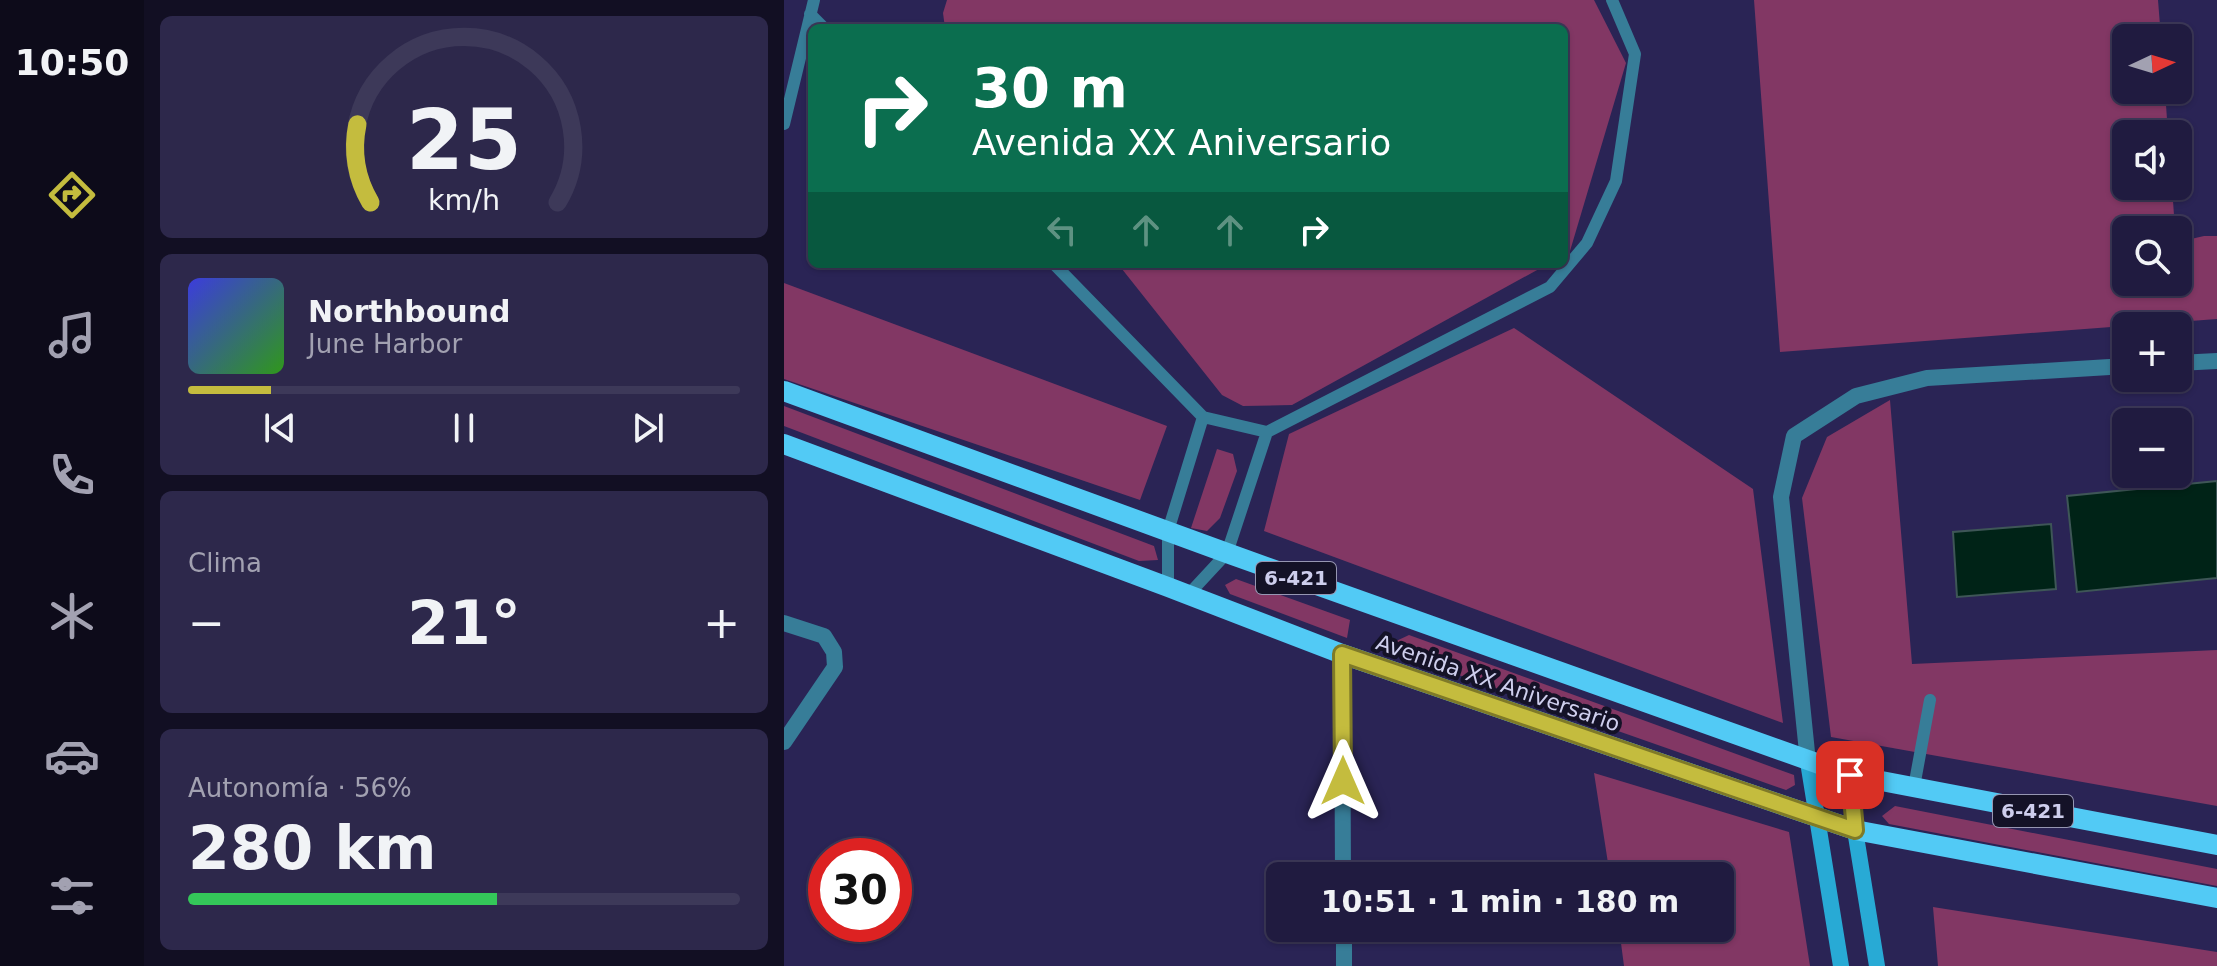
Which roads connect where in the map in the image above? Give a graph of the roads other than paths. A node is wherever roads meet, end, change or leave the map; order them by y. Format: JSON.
{"nodes":[{"id":1,"x":814,"y":0,"type":"edge"},
{"id":2,"x":1612,"y":0,"type":"edge"},
{"id":3,"x":810,"y":14,"type":"junction"},
{"id":4,"x":820,"y":24,"type":"edge"},
{"id":5,"x":784,"y":124,"type":"edge"},
{"id":6,"x":1568,"y":266,"type":"edge"},
{"id":7,"x":1058,"y":268,"type":"edge"},
{"id":8,"x":1566,"y":268,"type":"edge"},
{"id":9,"x":2217,"y":361,"type":"edge"},
{"id":10,"x":2192,"y":362,"type":"edge"},
{"id":11,"x":2112,"y":367,"type":"edge"},
{"id":12,"x":784,"y":391,"type":"edge"},
{"id":13,"x":1203,"y":417,"type":"junction"},
{"id":14,"x":1267,"y":432,"type":"junction"},
{"id":15,"x":784,"y":444,"type":"edge"},
{"id":16,"x":1168,"y":531,"type":"junction"},
{"id":17,"x":1227,"y":553,"type":"junction"},
{"id":18,"x":1168,"y":587,"type":"junction"},
{"id":19,"x":1188,"y":595,"type":"junction"},
{"id":20,"x":784,"y":623,"type":"edge"},
{"id":21,"x":1342,"y":654,"type":"junction"},
{"id":22,"x":1930,"y":700,"type":"dead end"},
{"id":23,"x":784,"y":742,"type":"edge"},
{"id":24,"x":1808,"y":762,"type":"junction"},
{"id":25,"x":1850,"y":775,"type":"junction"},
{"id":26,"x":1914,"y":787,"type":"junction"},
{"id":27,"x":1816,"y":817,"type":"junction"},
{"id":28,"x":1855,"y":830,"type":"junction"},
{"id":29,"x":2217,"y":845,"type":"edge"},
{"id":30,"x":1343,"y":862,"type":"edge"},
{"id":31,"x":2217,"y":898,"type":"edge"},
{"id":32,"x":1344,"y":942,"type":"edge"},
{"id":33,"x":1344,"y":966,"type":"edge"},
{"id":34,"x":1841,"y":966,"type":"edge"},
{"id":35,"x":1877,"y":966,"type":"edge"}],
"edges":[{"from":1,"to":3,"type":"lane"},
{"from":2,"to":6,"type":"lane"},
{"from":3,"to":4,"type":"lane"},
{"from":3,"to":5,"type":"lane"},
{"from":7,"to":13,"type":"lane"},
{"from":8,"to":14,"type":"lane"},
{"from":9,"to":10,"type":"street"},
{"from":11,"to":24,"type":"street"},
{"from":12,"to":16,"type":"main road","name":"Avenida XX Aniversario","number":"6-421"},
{"from":13,"to":14,"type":"lane"},
{"from":13,"to":16,"type":"lane"},
{"from":14,"to":17,"type":"lane"},
{"from":15,"to":18,"type":"main road","name":"Avenida XX Aniversario","number":"6-421"},
{"from":16,"to":17,"type":"main road","name":"Avenida XX Aniversario","number":"6-421"},
{"from":16,"to":18,"type":"lane"},
{"from":17,"to":19,"type":"lane"},
{"from":17,"to":24,"type":"main road","name":"Avenida XX Aniversario","number":"6-421"},
{"from":18,"to":19,"type":"main road","name":"Avenida XX Aniversario","number":"6-421"},
{"from":19,"to":21,"type":"main road","name":"Avenida XX Aniversario","number":"6-421"},
{"from":20,"to":23,"type":"street"},
{"from":21,"to":27,"type":"main road","name":"Avenida XX Aniversario","number":"6-421"},
{"from":21,"to":30,"type":"street"},
{"from":22,"to":26,"type":"lane"},
{"from":24,"to":25,"type":"main road","name":"Avenida XX Aniversario","number":"6-421"},
{"from":24,"to":27,"type":"main road"},
{"from":25,"to":26,"type":"main road","name":"Avenida XX Aniversario","number":"6-421"},
{"from":25,"to":28,"type":"main road"},
{"from":26,"to":29,"type":"main road","name":"Avenida XX Aniversario","number":"6-421"},
{"from":27,"to":28,"type":"main road","name":"Avenida XX Aniversario","number":"6-421"},
{"from":27,"to":34,"type":"main road"},
{"from":28,"to":31,"type":"main road","name":"Avenida XX Aniversario","number":"6-421"},
{"from":28,"to":35,"type":"main road"},
{"from":32,"to":33,"type":"street"}]}
